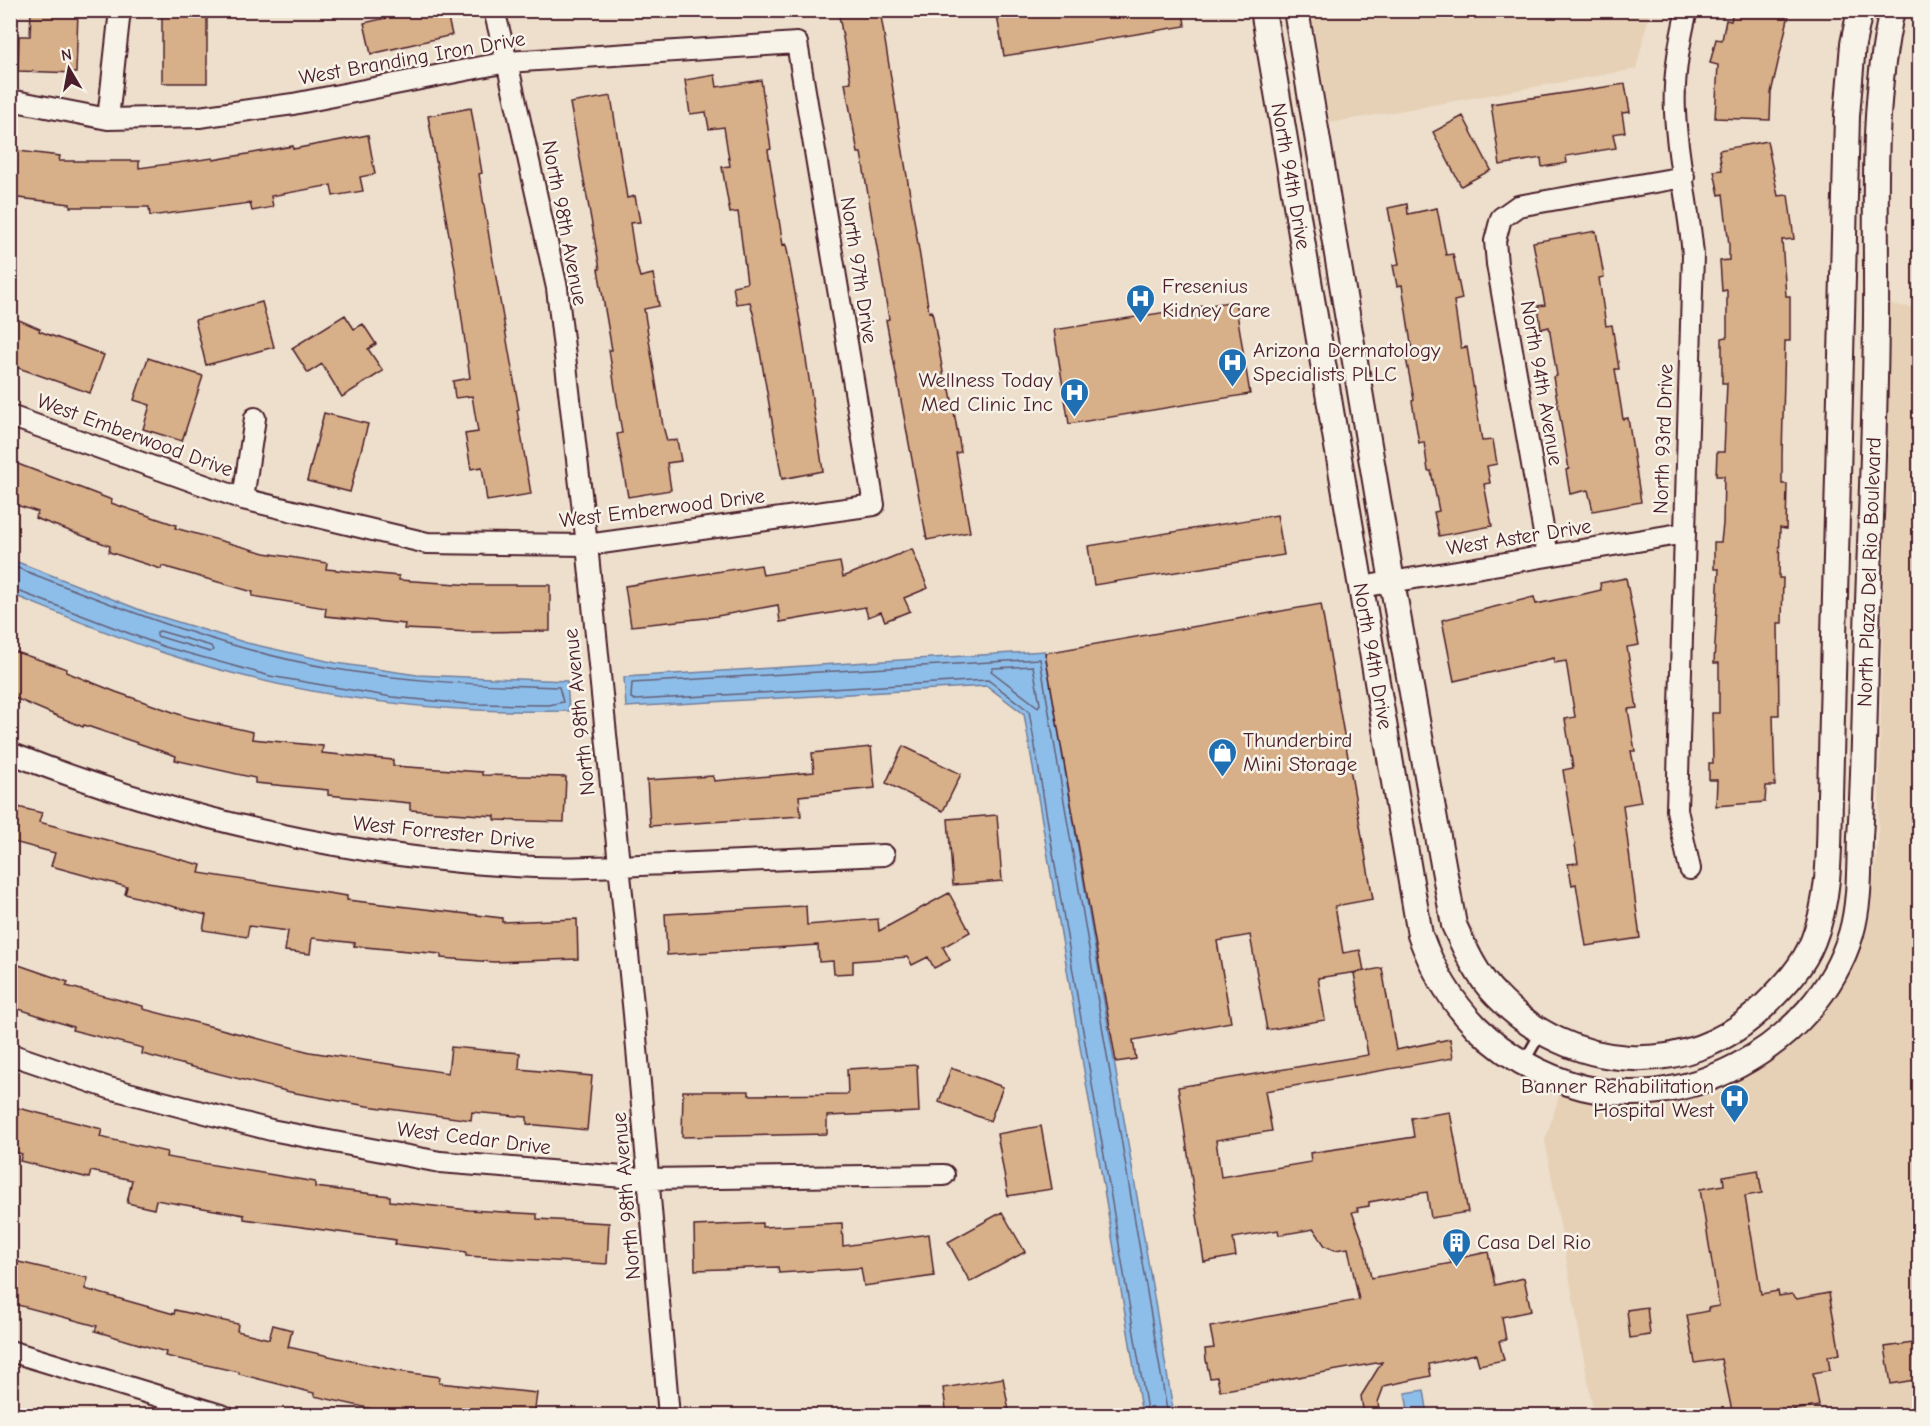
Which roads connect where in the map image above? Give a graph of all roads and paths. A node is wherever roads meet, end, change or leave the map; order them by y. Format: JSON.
{"nodes":[{"id":1,"x":120,"y":10,"type":"edge"},
{"id":2,"x":494,"y":10,"type":"edge"},
{"id":3,"x":1263,"y":10,"type":"edge"},
{"id":4,"x":1296,"y":10,"type":"edge"},
{"id":5,"x":1687,"y":10,"type":"edge"},
{"id":6,"x":1860,"y":10,"type":"edge"},
{"id":7,"x":1892,"y":10,"type":"edge"},
{"id":8,"x":797,"y":43,"type":"joint"},
{"id":9,"x":507,"y":62,"type":"junction"},
{"id":10,"x":1308,"y":86,"type":"junction"},
{"id":11,"x":1276,"y":90,"type":"junction"},
{"id":12,"x":10,"y":100,"type":"edge"},
{"id":13,"x":108,"y":119,"type":"junction"},
{"id":14,"x":1684,"y":177,"type":"junction"},
{"id":15,"x":10,"y":416,"type":"edge"},
{"id":16,"x":255,"y":418,"type":"dead end"},
{"id":17,"x":243,"y":499,"type":"junction"},
{"id":18,"x":874,"y":505,"type":"joint"},
{"id":19,"x":1685,"y":533,"type":"junction"},
{"id":20,"x":587,"y":545,"type":"junction"},
{"id":21,"x":1548,"y":556,"type":"junction"},
{"id":22,"x":1392,"y":582,"type":"junction"},
{"id":23,"x":1361,"y":587,"type":"junction"},
{"id":24,"x":10,"y":753,"type":"edge"},
{"id":25,"x":1847,"y":785,"type":"junction"},
{"id":26,"x":884,"y":855,"type":"dead end"},
{"id":27,"x":618,"y":866,"type":"junction"},
{"id":28,"x":1690,"y":869,"type":"dead end"},
{"id":29,"x":1541,"y":1032,"type":"junction"},
{"id":30,"x":1705,"y":1047,"type":"joint"},
{"id":31,"x":10,"y":1054,"type":"edge"},
{"id":32,"x":1523,"y":1064,"type":"junction"},
{"id":33,"x":1717,"y":1076,"type":"joint"},
{"id":34,"x":944,"y":1175,"type":"dead end"},
{"id":35,"x":648,"y":1179,"type":"junction"},
{"id":36,"x":10,"y":1351,"type":"edge"},
{"id":37,"x":224,"y":1416,"type":"edge"},
{"id":38,"x":669,"y":1416,"type":"edge"}],
"edges":[{"from":1,"to":13,"type":"street"},
{"from":2,"to":9,"type":"street","name":"North 98th Avenue"},
{"from":3,"to":11,"type":"street","name":"North 94th Drive"},
{"from":4,"to":10,"type":"street","name":"North 94th Drive"},
{"from":5,"to":14,"type":"street","name":"North 93rd Drive"},
{"from":6,"to":25,"type":"street","name":"North Plaza Del Rio Boulevard"},
{"from":7,"to":25,"type":"street","name":"North Plaza Del Rio Boulevard"},
{"from":8,"to":9,"type":"street","name":"West Branding Iron Drive"},
{"from":8,"to":18,"type":"street","name":"North 97th Drive"},
{"from":9,"to":13,"type":"street","name":"West Branding Iron Drive"},
{"from":9,"to":20,"type":"street","name":"North 98th Avenue"},
{"from":10,"to":11,"type":"street"},
{"from":10,"to":22,"type":"street","name":"North 94th Drive"},
{"from":11,"to":23,"type":"street","name":"North 94th Drive"},
{"from":12,"to":13,"type":"street","name":"West Branding Iron Drive"},
{"from":14,"to":19,"type":"street","name":"North 93rd Drive"},
{"from":14,"to":21,"type":"street","name":"North 94th Avenue"},
{"from":15,"to":17,"type":"street","name":"West Emberwood Drive"},
{"from":16,"to":17,"type":"street","name":"West Emberwood Drive"},
{"from":17,"to":20,"type":"street","name":"West Emberwood Drive"},
{"from":18,"to":20,"type":"street","name":"West Emberwood Drive"},
{"from":19,"to":21,"type":"street","name":"West Aster Drive"},
{"from":19,"to":28,"type":"street","name":"North 93rd Drive"},
{"from":20,"to":27,"type":"street","name":"North 98th Avenue"},
{"from":21,"to":22,"type":"street","name":"West Aster Drive"},
{"from":22,"to":23,"type":"street","name":"West Aster Drive"},
{"from":22,"to":29,"type":"street","name":"North 94th Drive"},
{"from":23,"to":32,"type":"street","name":"North 94th Drive"},
{"from":24,"to":27,"type":"street","name":"West Forrester Drive"},
{"from":25,"to":30,"type":"street","name":"North Plaza Del Rio Boulevard"},
{"from":25,"to":33,"type":"street","name":"North Plaza Del Rio Boulevard"},
{"from":26,"to":27,"type":"street","name":"West Forrester Drive"},
{"from":27,"to":35,"type":"street","name":"North 98th Avenue"},
{"from":29,"to":30,"type":"street","name":"North 94th Drive"},
{"from":29,"to":32,"type":"lane"},
{"from":31,"to":35,"type":"street","name":"West Cedar Drive"},
{"from":32,"to":33,"type":"street","name":"North 94th Drive"},
{"from":34,"to":35,"type":"street","name":"West Cedar Drive"},
{"from":35,"to":38,"type":"street","name":"North 98th Avenue"},
{"from":36,"to":37,"type":"street"}]}
